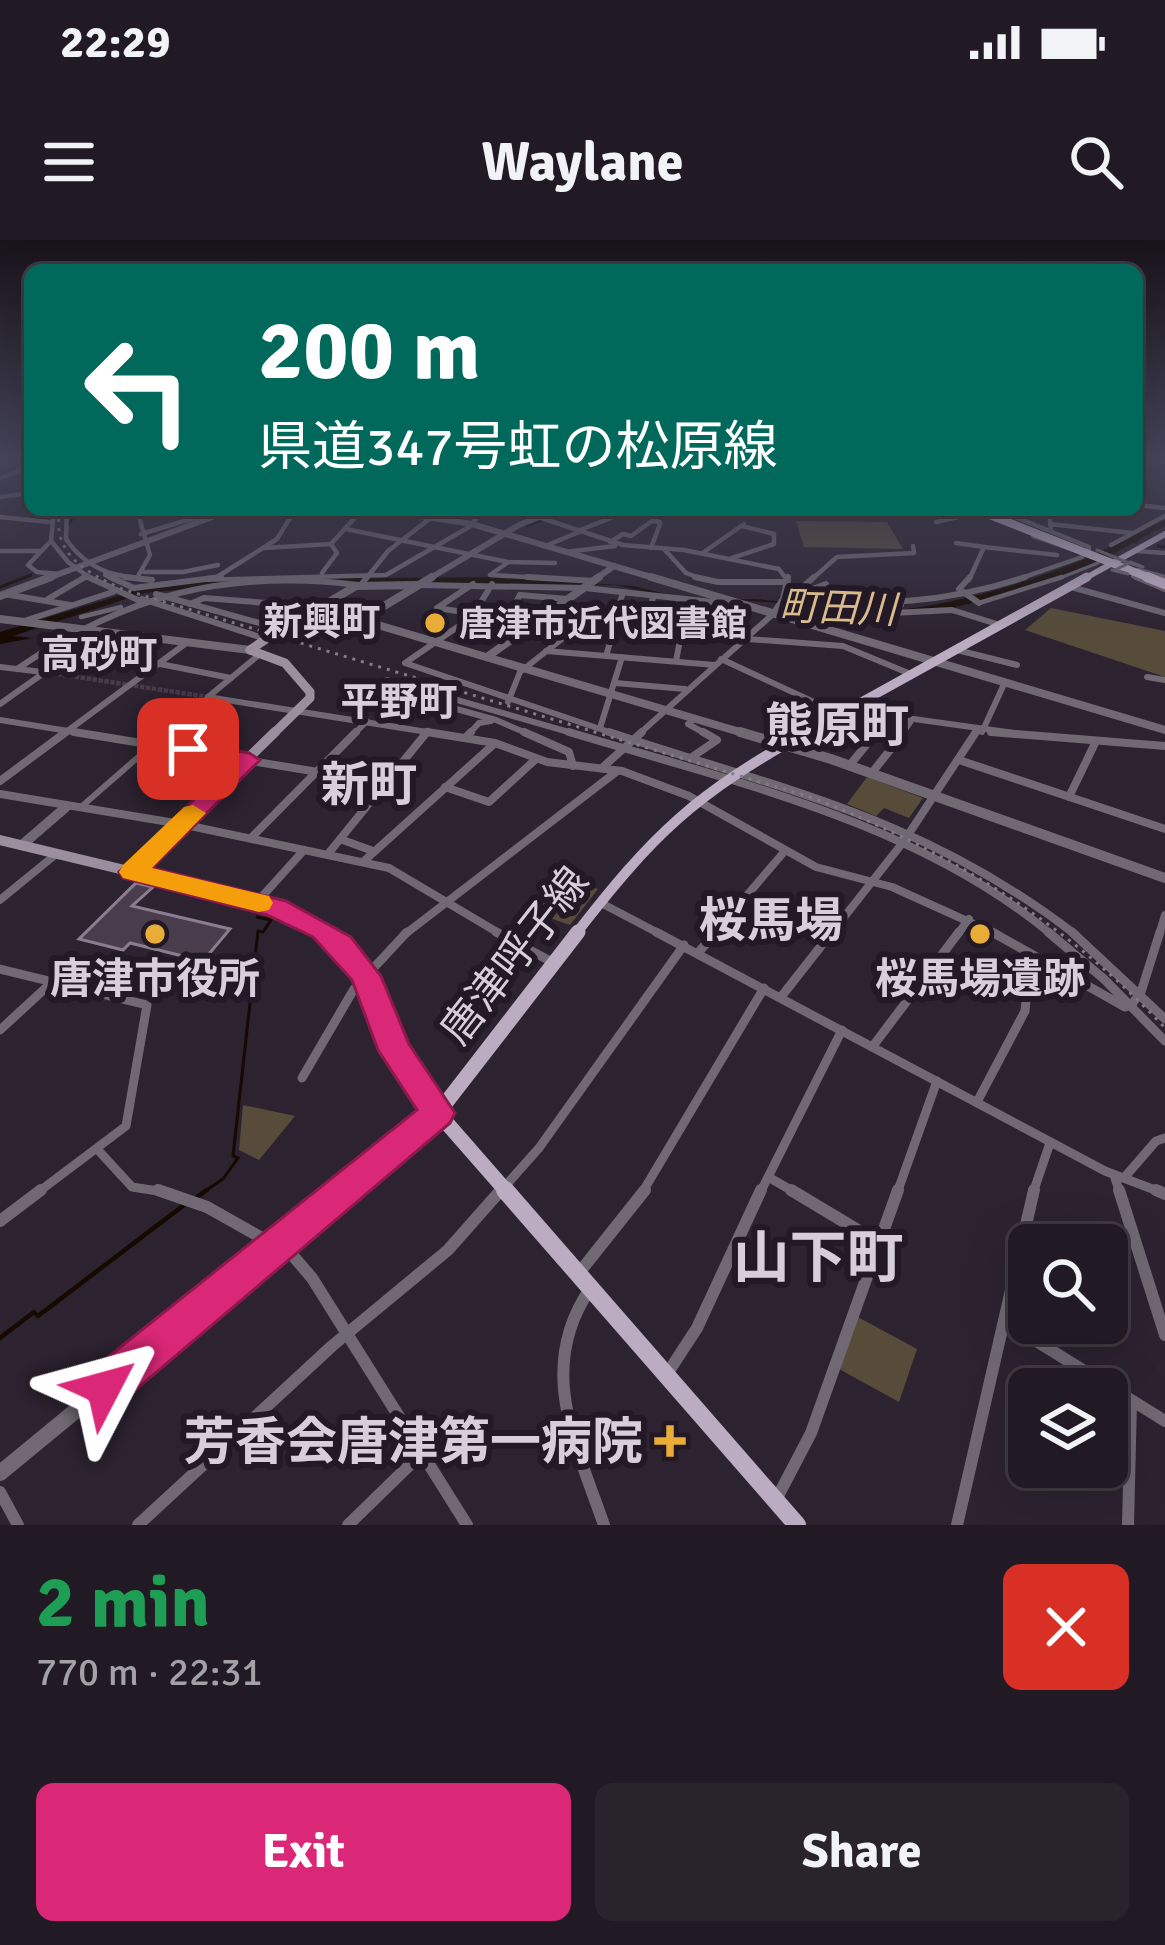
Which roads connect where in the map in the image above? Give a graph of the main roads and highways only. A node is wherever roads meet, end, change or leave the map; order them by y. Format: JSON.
{"nodes":[{"id":1,"x":1006,"y":518,"type":"edge"},
{"id":2,"x":1017,"y":518,"type":"edge"},
{"id":3,"x":1165,"y":534,"type":"edge"},
{"id":4,"x":1051,"y":535,"type":"junction"},
{"id":5,"x":1107,"y":560,"type":"junction"},
{"id":6,"x":1165,"y":583,"type":"edge"},
{"id":7,"x":266,"y":639,"type":"road end"},
{"id":8,"x":0,"y":840,"type":"edge"},
{"id":9,"x":132,"y":872,"type":"junction"},
{"id":10,"x":438,"y":1113,"type":"junction"},
{"id":11,"x":797,"y":1525,"type":"edge"}],
"edges":[{"from":1,"to":4,"type":"highway"},
{"from":2,"to":4,"type":"highway"},
{"from":3,"to":5,"type":"main road","name":"唐津呼子線"},
{"from":4,"to":5,"type":"highway"},
{"from":5,"to":6,"type":"highway"},
{"from":5,"to":10,"type":"main road","name":"唐津呼子線"},
{"from":7,"to":9,"type":"main road"},
{"from":8,"to":9,"type":"main road"},
{"from":9,"to":10,"type":"main road"},
{"from":10,"to":11,"type":"main road"}]}
